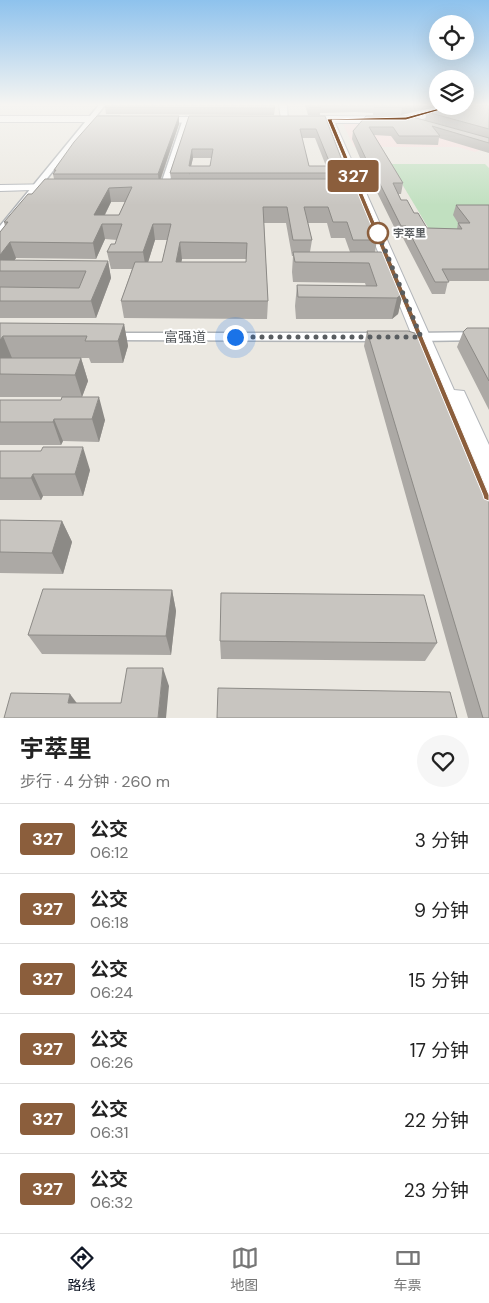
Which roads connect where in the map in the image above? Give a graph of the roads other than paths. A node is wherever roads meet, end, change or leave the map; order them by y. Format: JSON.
{"nodes":[{"id":1,"x":75,"y":139,"type":"edge"},
{"id":2,"x":180,"y":139,"type":"edge"},
{"id":3,"x":343,"y":139,"type":"edge"},
{"id":4,"x":0,"y":186,"type":"edge"},
{"id":5,"x":35,"y":186,"type":"junction"},
{"id":6,"x":75,"y":186,"type":"edge"},
{"id":7,"x":164,"y":186,"type":"edge"},
{"id":8,"x":0,"y":232,"type":"edge"},
{"id":9,"x":98,"y":336,"type":"edge"},
{"id":10,"x":489,"y":336,"type":"edge"},
{"id":11,"x":426,"y":337,"type":"junction"},
{"id":12,"x":489,"y":471,"type":"edge"},
{"id":13,"x":489,"y":495,"type":"edge"}],
"edges":[{"from":1,"to":5,"type":"street"},
{"from":2,"to":7,"type":"street"},
{"from":3,"to":11,"type":"street"},
{"from":4,"to":5,"type":"street"},
{"from":5,"to":6,"type":"street"},
{"from":5,"to":8,"type":"street"},
{"from":9,"to":11,"type":"street","name":"富强道"},
{"from":10,"to":11,"type":"street","name":"富强道"},
{"from":11,"to":12,"type":"street"},
{"from":11,"to":13,"type":"street"}]}
